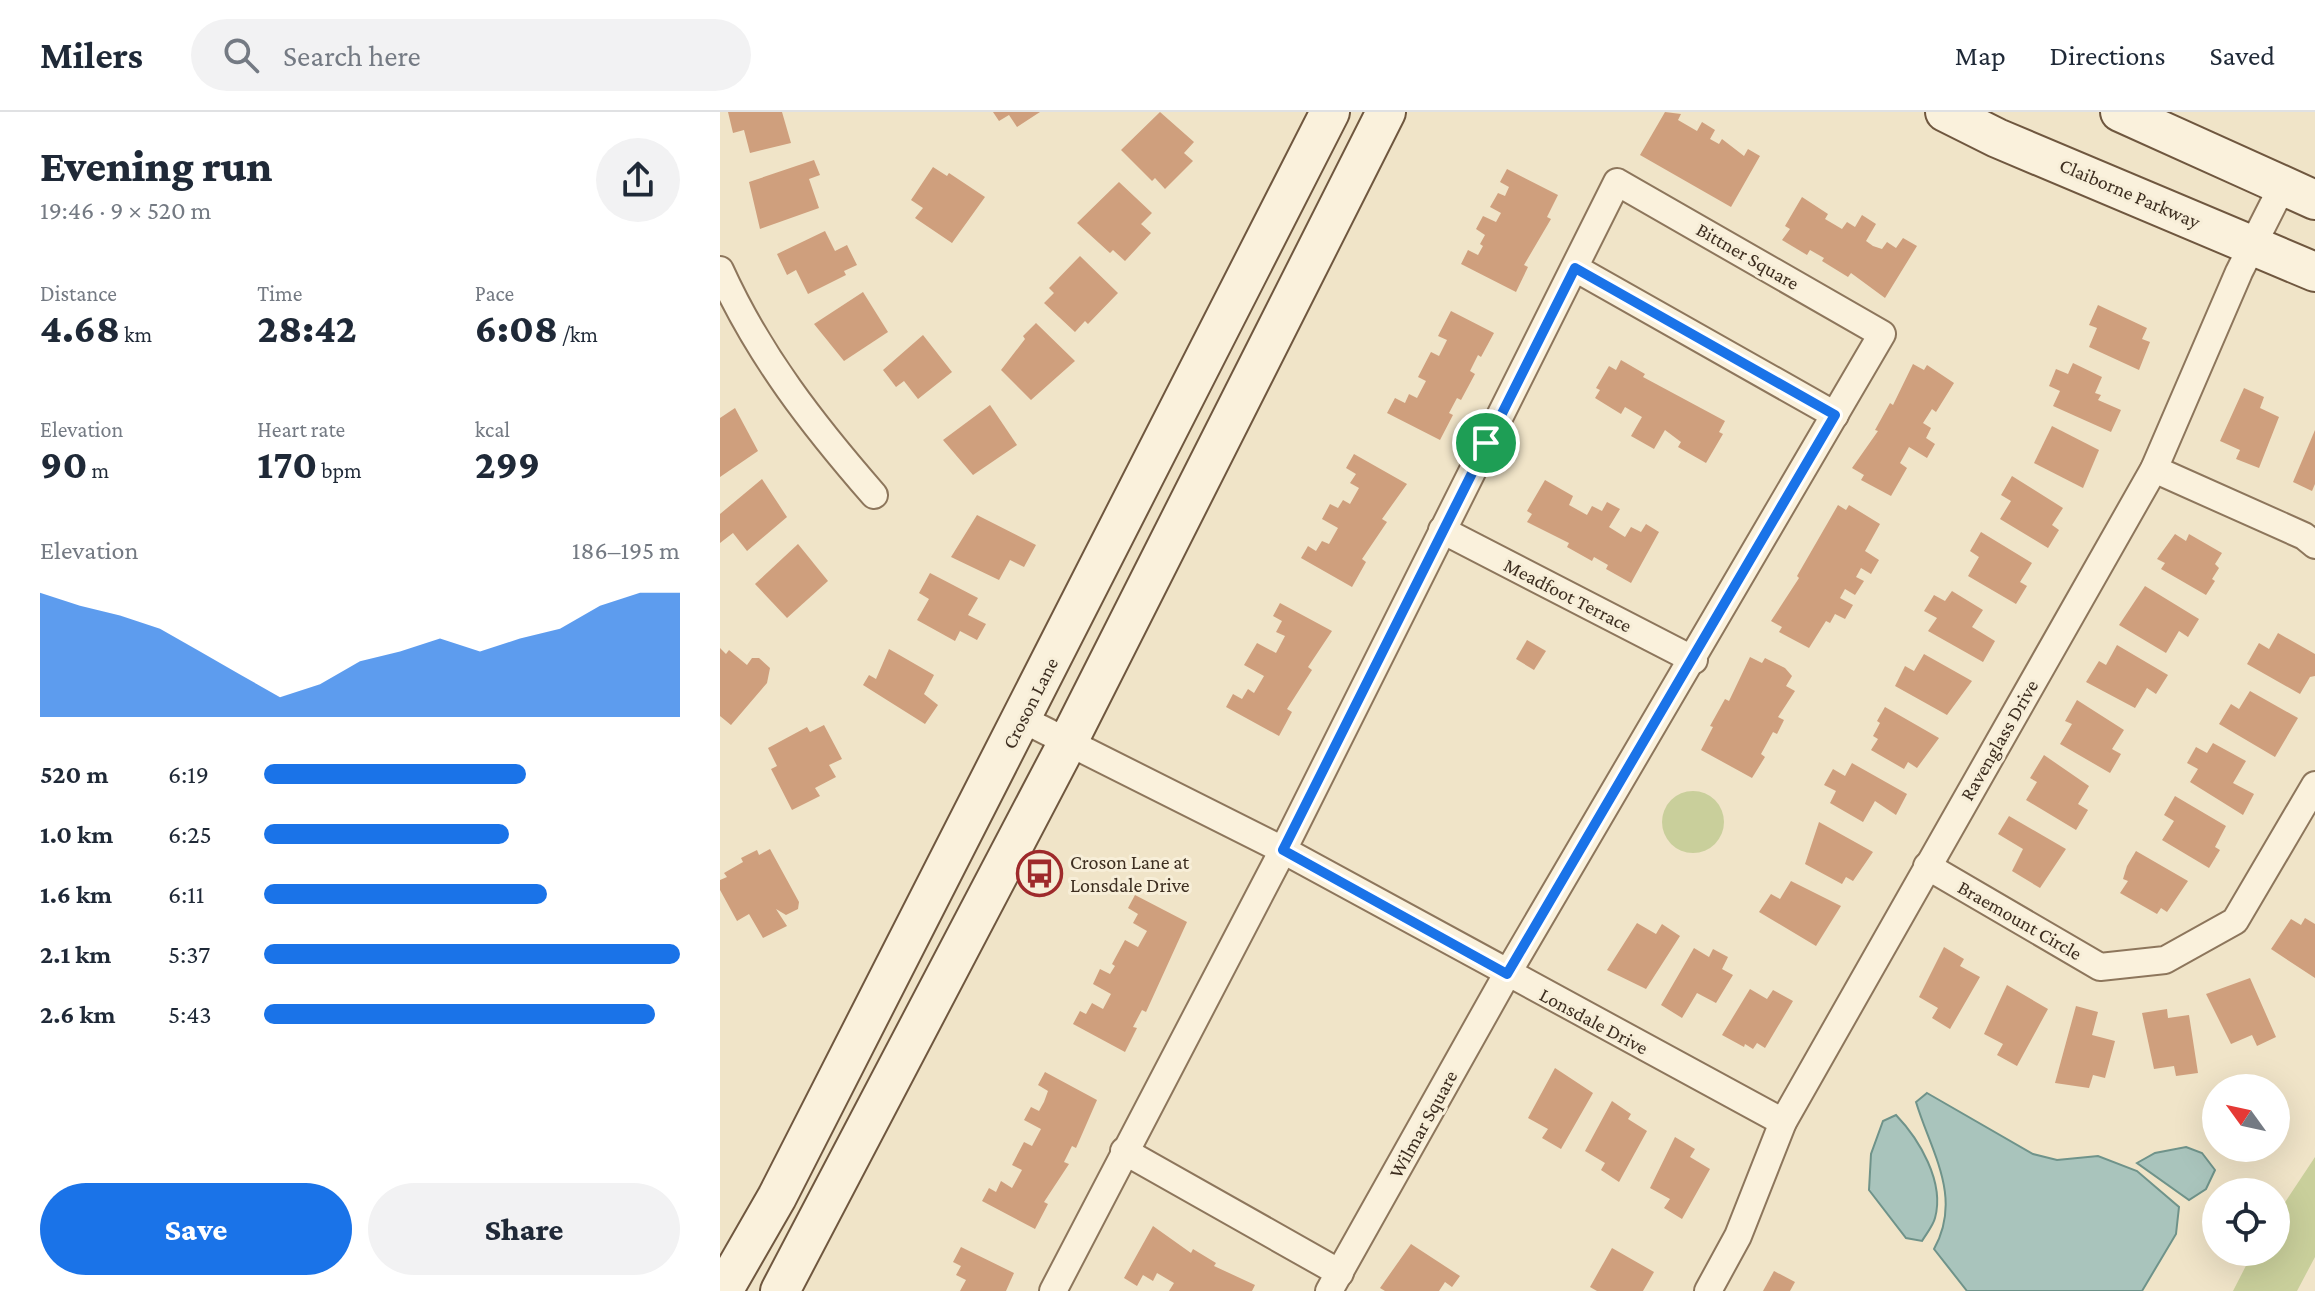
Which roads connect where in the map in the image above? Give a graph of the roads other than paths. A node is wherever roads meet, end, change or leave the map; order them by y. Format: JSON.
{"nodes":[{"id":1,"x":1330,"y":112,"type":"edge"},
{"id":2,"x":1386,"y":112,"type":"edge"},
{"id":3,"x":1945,"y":112,"type":"edge"},
{"id":4,"x":2120,"y":112,"type":"edge"},
{"id":5,"x":2299,"y":193,"type":"edge"},
{"id":6,"x":2254,"y":245,"type":"junction"},
{"id":7,"x":1575,"y":268,"type":"junction"},
{"id":8,"x":720,"y":270,"type":"edge"},
{"id":9,"x":2315,"y":272,"type":"edge"},
{"id":10,"x":1835,"y":415,"type":"junction"},
{"id":11,"x":2154,"y":469,"type":"junction"},
{"id":12,"x":874,"y":495,"type":"dead end"},
{"id":13,"x":1442,"y":530,"type":"junction"},
{"id":14,"x":2315,"y":545,"type":"edge"},
{"id":15,"x":1694,"y":660,"type":"junction"},
{"id":16,"x":1022,"y":719,"type":"junction"},
{"id":17,"x":1069,"y":740,"type":"junction"},
{"id":18,"x":2315,"y":785,"type":"edge"},
{"id":19,"x":1283,"y":850,"type":"junction"},
{"id":20,"x":1927,"y":866,"type":"junction"},
{"id":21,"x":1507,"y":974,"type":"junction"},
{"id":22,"x":1783,"y":1122,"type":"junction"},
{"id":23,"x":1124,"y":1151,"type":"junction"},
{"id":24,"x":1335,"y":1282,"type":"edge"},
{"id":25,"x":723,"y":1291,"type":"edge"},
{"id":26,"x":780,"y":1291,"type":"edge"},
{"id":27,"x":1053,"y":1291,"type":"edge"},
{"id":28,"x":1708,"y":1291,"type":"edge"}],
"edges":[{"from":1,"to":16,"type":"main road","name":"Croson Lane"},
{"from":2,"to":17,"type":"main road"},
{"from":3,"to":6,"type":"main road","name":"Claiborne Parkway"},
{"from":4,"to":5,"type":"main road"},
{"from":5,"to":6,"type":"street","name":"Ravenglass Drive"},
{"from":6,"to":9,"type":"main road","name":"Claiborne Parkway"},
{"from":6,"to":11,"type":"street","name":"Ravenglass Drive"},
{"from":7,"to":10,"type":"street"},
{"from":7,"to":10,"type":"street","name":"Bittner Square"},
{"from":7,"to":13,"type":"street","name":"Bittner Square"},
{"from":8,"to":12,"type":"street"},
{"from":10,"to":15,"type":"street","name":"Bittner Square"},
{"from":11,"to":14,"type":"street"},
{"from":11,"to":20,"type":"street","name":"Ravenglass Drive"},
{"from":13,"to":15,"type":"street","name":"Meadfoot Terrace"},
{"from":13,"to":19,"type":"street","name":"Bittner Square"},
{"from":15,"to":21,"type":"street","name":"Bittner Square"},
{"from":16,"to":17,"type":"street","name":"Lonsdale Drive"},
{"from":16,"to":25,"type":"main road","name":"Croson Lane"},
{"from":17,"to":19,"type":"street","name":"Lonsdale Drive"},
{"from":17,"to":26,"type":"main road"},
{"from":18,"to":20,"type":"street","name":"Braemount Circle"},
{"from":19,"to":21,"type":"street","name":"Lonsdale Drive"},
{"from":19,"to":23,"type":"street"},
{"from":20,"to":22,"type":"street","name":"Ravenglass Drive"},
{"from":21,"to":22,"type":"street","name":"Lonsdale Drive"},
{"from":21,"to":24,"type":"street","name":"Wilmar Square"},
{"from":22,"to":28,"type":"street","name":"Ravenglass Drive"},
{"from":23,"to":24,"type":"street","name":"Wilmar Square"},
{"from":23,"to":27,"type":"street"}]}
